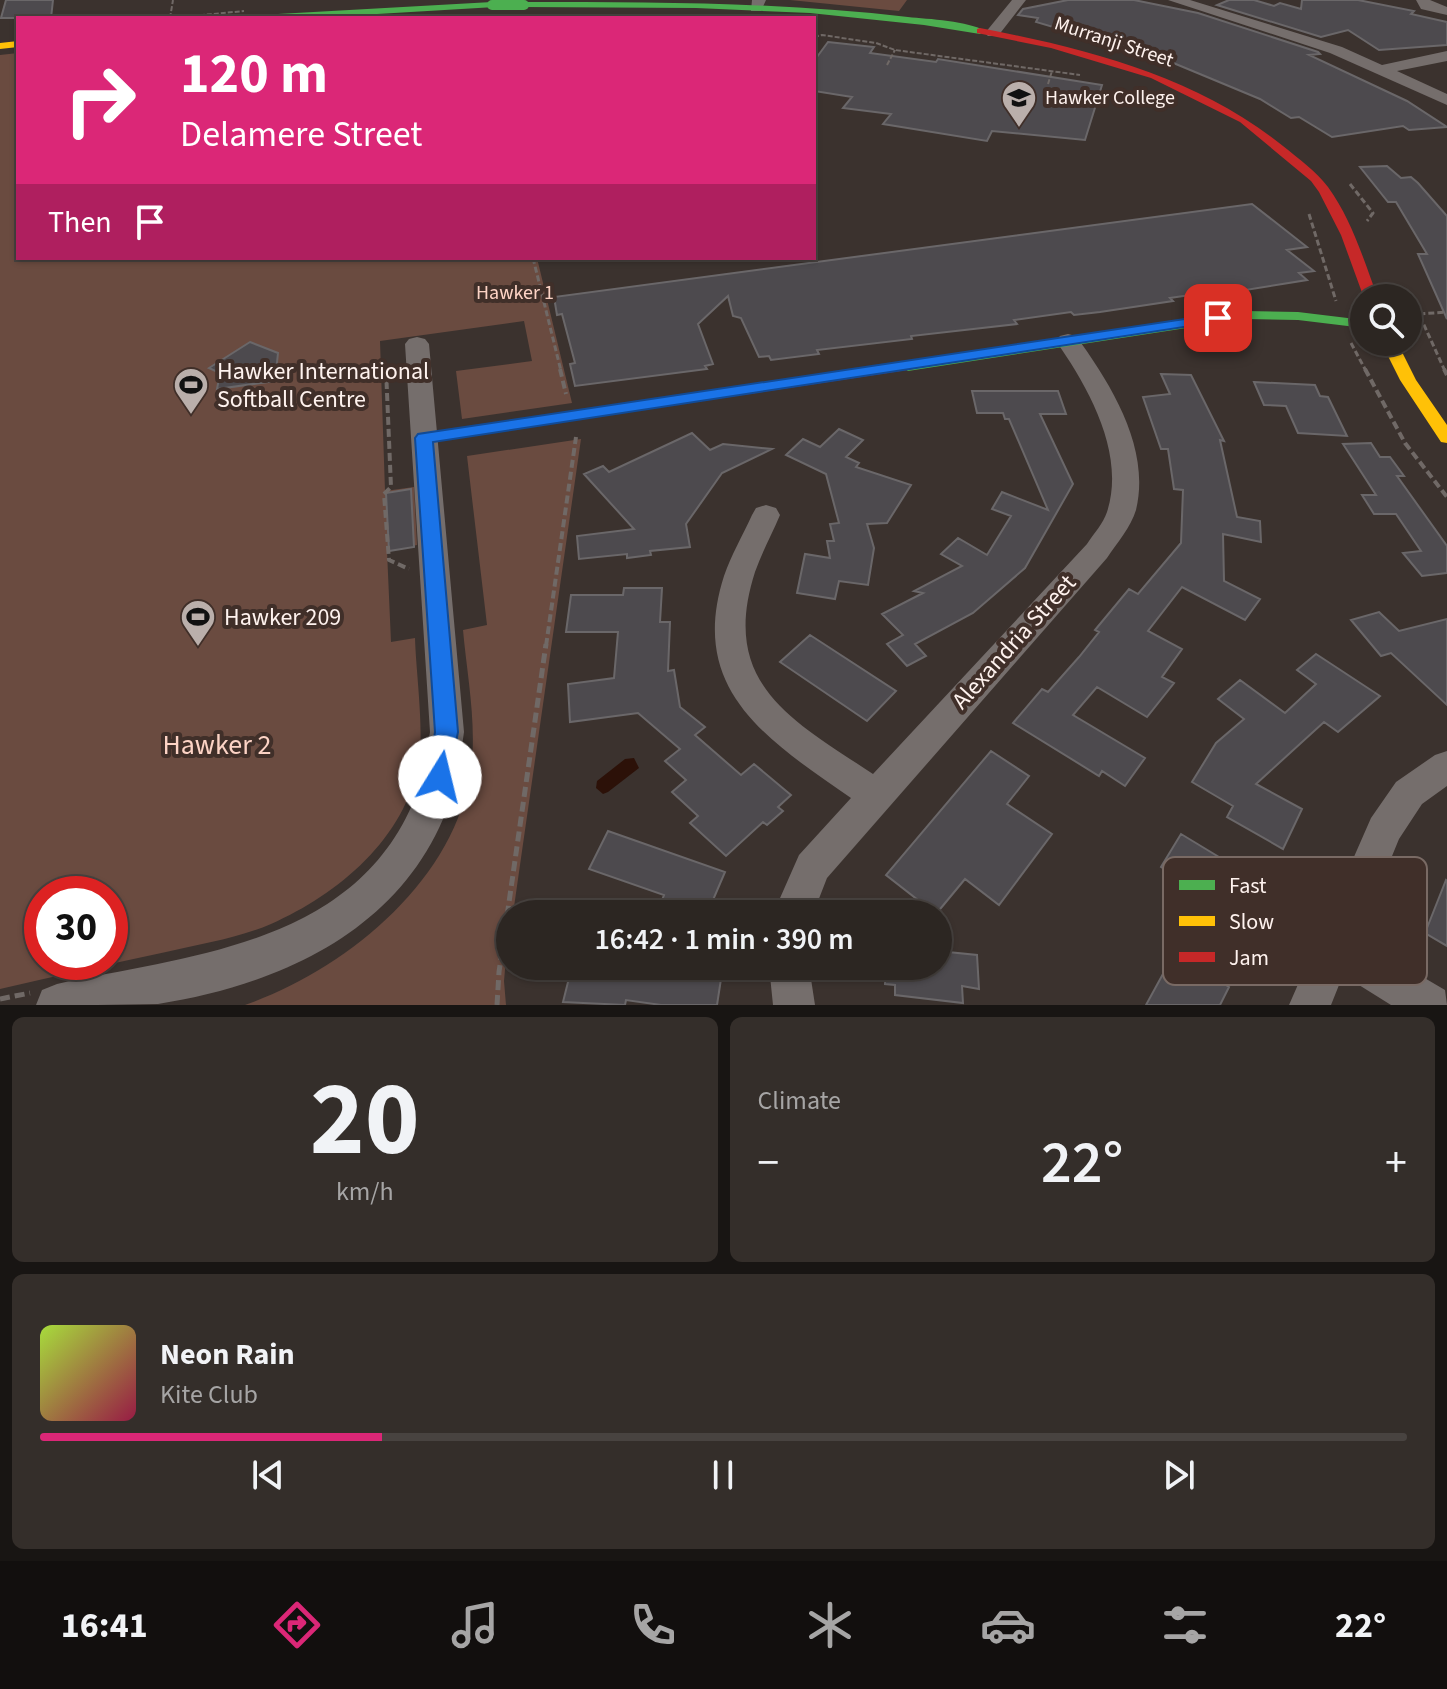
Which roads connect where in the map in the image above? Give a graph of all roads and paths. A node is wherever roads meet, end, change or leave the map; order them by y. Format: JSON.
{"nodes":[{"id":1,"x":1019,"y":0,"type":"edge"},
{"id":2,"x":1175,"y":0,"type":"edge"},
{"id":3,"x":1423,"y":0,"type":"edge"},
{"id":4,"x":758,"y":4,"type":"edge"},
{"id":5,"x":1447,"y":11,"type":"edge"},
{"id":6,"x":296,"y":16,"type":"edge"},
{"id":7,"x":993,"y":33,"type":"junction"},
{"id":8,"x":816,"y":37,"type":"edge"},
{"id":9,"x":895,"y":50,"type":"junction"},
{"id":10,"x":1447,"y":56,"type":"edge"},
{"id":11,"x":887,"y":65,"type":"dead end"},
{"id":12,"x":1384,"y":69,"type":"junction"},
{"id":13,"x":1052,"y":71,"type":"junction"},
{"id":14,"x":1084,"y":75,"type":"dead end"},
{"id":15,"x":1048,"y":84,"type":"dead end"},
{"id":16,"x":1447,"y":100,"type":"edge"},
{"id":17,"x":1347,"y":179,"type":"dead end"},
{"id":18,"x":1306,"y":208,"type":"dead end"},
{"id":19,"x":1364,"y":224,"type":"dead end"},
{"id":20,"x":533,"y":260,"type":"edge"},
{"id":21,"x":1366,"y":284,"type":"edge"},
{"id":22,"x":1447,"y":312,"type":"edge"},
{"id":23,"x":1422,"y":314,"type":"edge"},
{"id":24,"x":1342,"y":321,"type":"junction"},
{"id":25,"x":1422,"y":321,"type":"edge"},
{"id":26,"x":1350,"y":322,"type":"edge"},
{"id":27,"x":1068,"y":341,"type":"junction"},
{"id":28,"x":417,"y":354,"type":"joint"},
{"id":29,"x":1396,"y":356,"type":"edge"},
{"id":30,"x":1447,"y":375,"type":"edge"},
{"id":31,"x":571,"y":416,"type":"junction"},
{"id":32,"x":424,"y":438,"type":"junction"},
{"id":33,"x":1447,"y":438,"type":"edge"},
{"id":34,"x":1447,"y":497,"type":"edge"},
{"id":35,"x":766,"y":515,"type":"dead end"},
{"id":36,"x":411,"y":583,"type":"dead end"},
{"id":37,"x":1447,"y":766,"type":"edge"},
{"id":38,"x":875,"y":795,"type":"junction"},
{"id":39,"x":1372,"y":857,"type":"edge"},
{"id":40,"x":799,"y":900,"type":"edge"},
{"id":41,"x":791,"y":980,"type":"edge"},
{"id":42,"x":1318,"y":985,"type":"edge"},
{"id":43,"x":1397,"y":985,"type":"edge"},
{"id":44,"x":0,"y":999,"type":"edge"},
{"id":45,"x":44,"y":999,"type":"edge"},
{"id":46,"x":497,"y":1005,"type":"edge"},
{"id":47,"x":794,"y":1005,"type":"edge"},
{"id":48,"x":1310,"y":1005,"type":"edge"},
{"id":49,"x":1430,"y":1005,"type":"edge"}],
"edges":[{"from":1,"to":7,"type":"street"},
{"from":2,"to":12,"type":"street"},
{"from":3,"to":5,"type":"street"},
{"from":4,"to":6,"type":"street","name":"Murranji Street","bridge":true},
{"from":4,"to":7,"type":"street","name":"Murranji Street"},
{"from":7,"to":21,"type":"street","name":"Murranji Street"},
{"from":8,"to":9,"type":"path"},
{"from":9,"to":11,"type":"path"},
{"from":9,"to":13,"type":"path"},
{"from":10,"to":12,"type":"street"},
{"from":12,"to":16,"type":"street"},
{"from":13,"to":14,"type":"path"},
{"from":13,"to":15,"type":"path"},
{"from":17,"to":19,"type":"path"},
{"from":18,"to":24,"type":"path"},
{"from":20,"to":31,"type":"path"},
{"from":22,"to":23,"type":"path"},
{"from":24,"to":26,"type":"street"},
{"from":24,"to":27,"type":"street"},
{"from":24,"to":34,"type":"path"},
{"from":25,"to":30,"type":"path"},
{"from":27,"to":31,"type":"street"},
{"from":27,"to":38,"type":"street","name":"Alexandria Street"},
{"from":28,"to":32,"type":"street"},
{"from":28,"to":36,"type":"path"},
{"from":29,"to":33,"type":"street"},
{"from":31,"to":32,"type":"street"},
{"from":31,"to":46,"type":"path"},
{"from":32,"to":45,"type":"street"},
{"from":35,"to":38,"type":"street"},
{"from":37,"to":39,"type":"street"},
{"from":38,"to":40,"type":"street","name":"Alexandria Street"},
{"from":41,"to":47,"type":"street"},
{"from":42,"to":48,"type":"street"},
{"from":43,"to":49,"type":"street"},
{"from":44,"to":45,"type":"path"}]}
